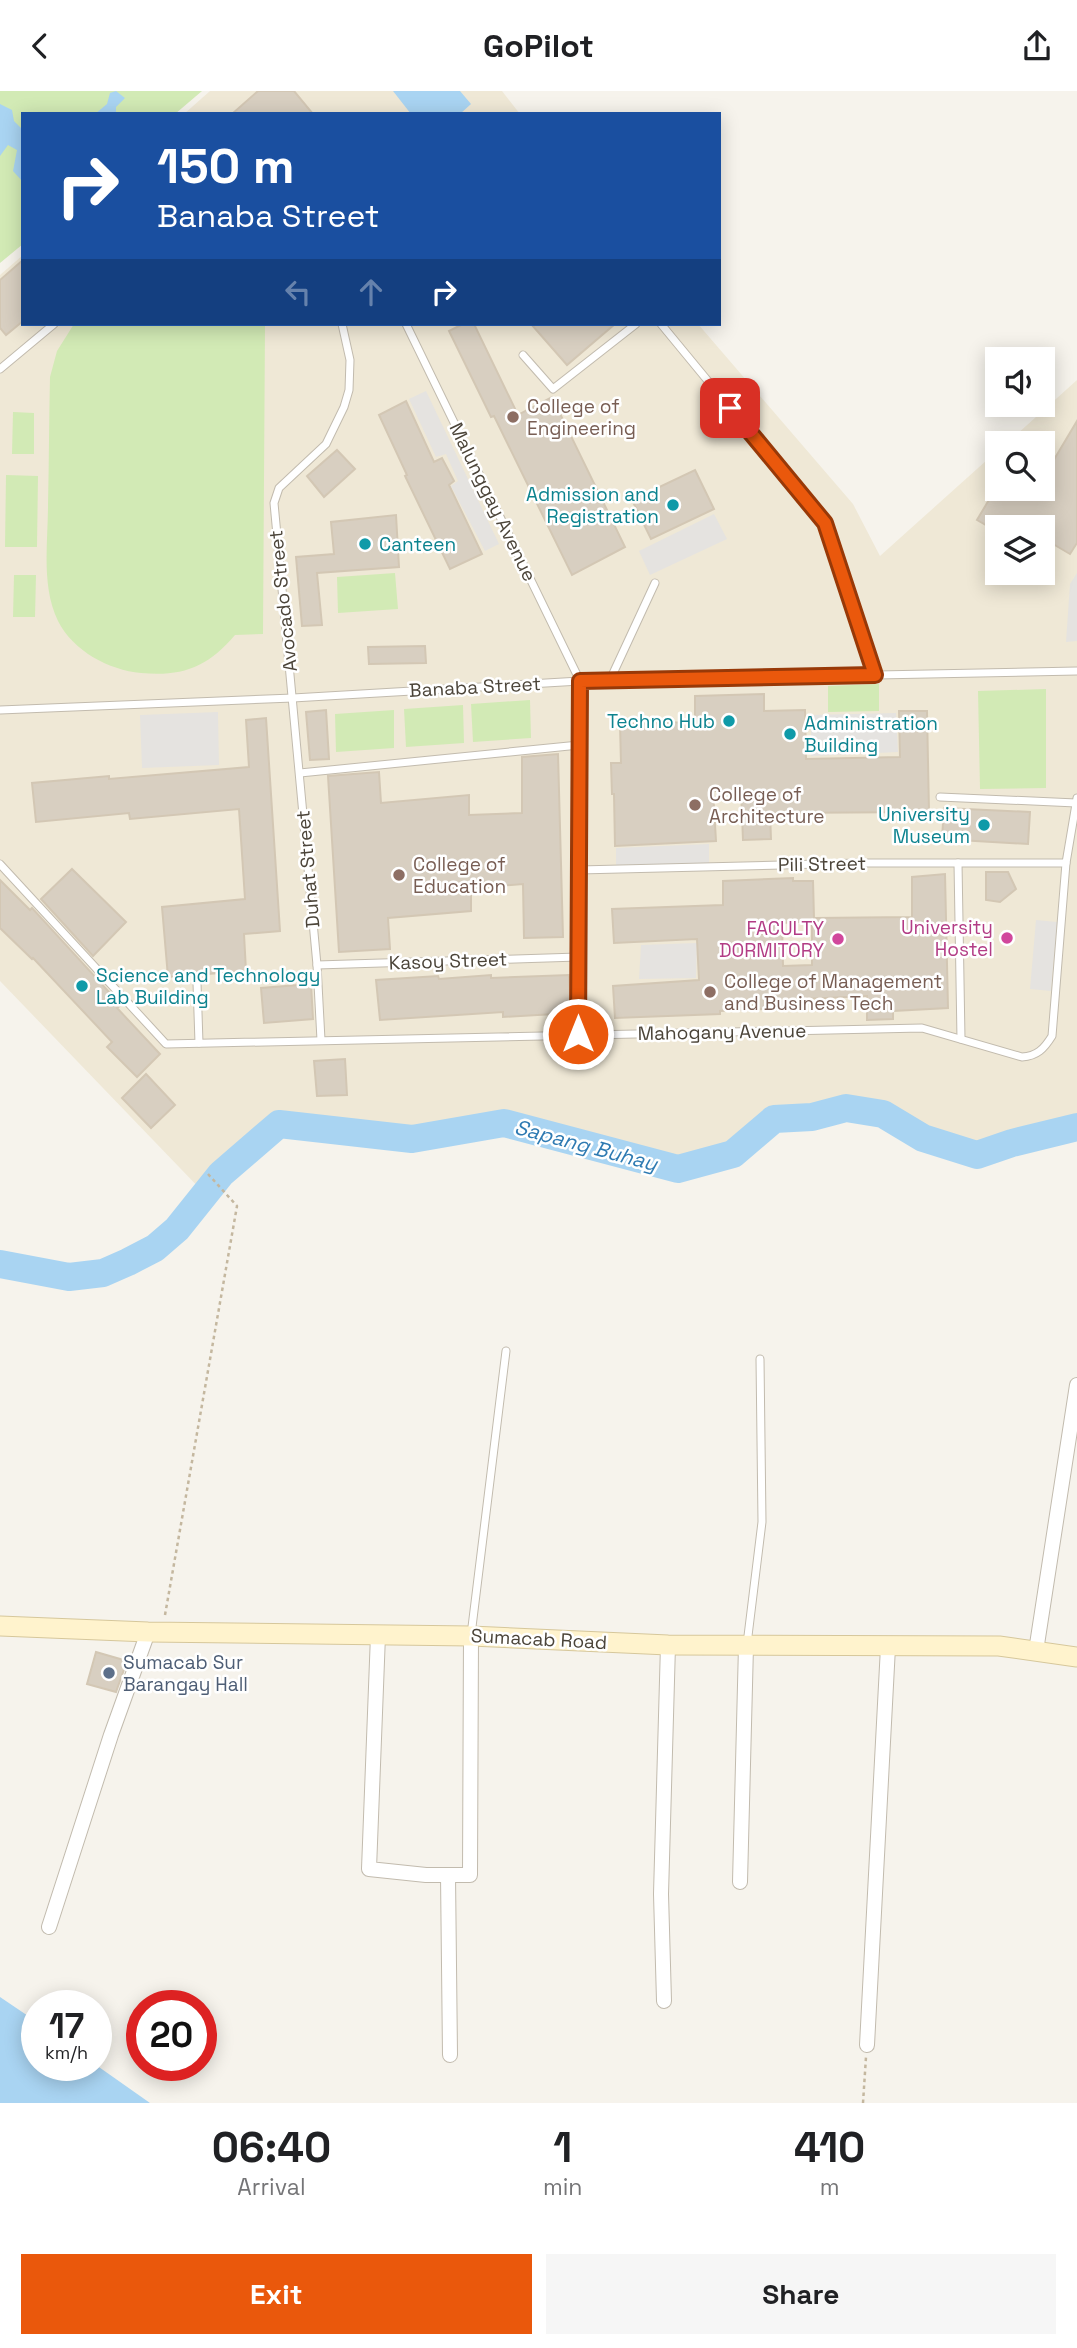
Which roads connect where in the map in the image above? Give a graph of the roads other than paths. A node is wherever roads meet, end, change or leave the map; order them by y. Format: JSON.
{"nodes":[{"id":1,"x":52,"y":326,"type":"edge"},
{"id":2,"x":342,"y":326,"type":"edge"},
{"id":3,"x":407,"y":326,"type":"edge"},
{"id":4,"x":633,"y":326,"type":"edge"},
{"id":5,"x":663,"y":326,"type":"edge"},
{"id":6,"x":523,"y":355,"type":"dead end"},
{"id":7,"x":0,"y":369,"type":"edge"},
{"id":8,"x":655,"y":583,"type":"dead end"},
{"id":9,"x":1077,"y":671,"type":"edge"},
{"id":10,"x":875,"y":675,"type":"junction"},
{"id":11,"x":610,"y":680,"type":"junction"},
{"id":12,"x":580,"y":681,"type":"junction"},
{"id":13,"x":293,"y":698,"type":"junction"},
{"id":14,"x":0,"y":710,"type":"edge"},
{"id":15,"x":579,"y":745,"type":"junction"},
{"id":16,"x":300,"y":773,"type":"junction"},
{"id":17,"x":940,"y":797,"type":"dead end"},
{"id":18,"x":1076,"y":801,"type":"edge"},
{"id":19,"x":958,"y":863,"type":"junction"},
{"id":20,"x":1066,"y":863,"type":"junction"},
{"id":21,"x":0,"y":864,"type":"edge"},
{"id":22,"x":579,"y":870,"type":"junction"},
{"id":23,"x":578,"y":957,"type":"junction"},
{"id":24,"x":317,"y":965,"type":"junction"},
{"id":25,"x":197,"y":983,"type":"dead end"},
{"id":26,"x":578,"y":1034,"type":"junction"},
{"id":27,"x":961,"y":1039,"type":"junction"},
{"id":28,"x":321,"y":1040,"type":"junction"},
{"id":29,"x":199,"y":1043,"type":"junction"},
{"id":30,"x":506,"y":1351,"type":"dead end"},
{"id":31,"x":760,"y":1359,"type":"dead end"},
{"id":32,"x":1077,"y":1385,"type":"edge"},
{"id":33,"x":0,"y":1626,"type":"edge"},
{"id":34,"x":155,"y":1632,"type":"junction"},
{"id":35,"x":378,"y":1635,"type":"junction"},
{"id":36,"x":471,"y":1636,"type":"junction"},
{"id":37,"x":668,"y":1645,"type":"junction"},
{"id":38,"x":747,"y":1646,"type":"junction"},
{"id":39,"x":888,"y":1647,"type":"junction"},
{"id":40,"x":1036,"y":1651,"type":"junction"},
{"id":41,"x":1077,"y":1657,"type":"edge"},
{"id":42,"x":448,"y":1875,"type":"junction"},
{"id":43,"x":740,"y":1882,"type":"dead end"},
{"id":44,"x":49,"y":1927,"type":"dead end"},
{"id":45,"x":664,"y":2001,"type":"dead end"},
{"id":46,"x":867,"y":2045,"type":"road end"},
{"id":47,"x":450,"y":2055,"type":"dead end"}],
"edges":[{"from":1,"to":7,"type":"lane"},
{"from":2,"to":13,"type":"lane","name":"Avocado Street"},
{"from":3,"to":12,"type":"lane","name":"Malunggay Avenue"},
{"from":4,"to":6,"type":"lane"},
{"from":5,"to":10,"type":"lane"},
{"from":8,"to":11,"type":"lane"},
{"from":9,"to":10,"type":"lane","name":"Banaba Street"},
{"from":10,"to":11,"type":"lane","name":"Banaba Street"},
{"from":11,"to":12,"type":"lane","name":"Banaba Street"},
{"from":12,"to":13,"type":"lane","name":"Banaba Street"},
{"from":12,"to":15,"type":"lane"},
{"from":13,"to":14,"type":"lane","name":"Banaba Street"},
{"from":13,"to":16,"type":"lane","name":"Duhat Street"},
{"from":15,"to":16,"type":"lane"},
{"from":15,"to":22,"type":"lane"},
{"from":16,"to":24,"type":"lane","name":"Duhat Street"},
{"from":17,"to":18,"type":"lane"},
{"from":18,"to":20,"type":"lane","name":"Mahogany Avenue"},
{"from":19,"to":20,"type":"lane","name":"Pili Street"},
{"from":19,"to":22,"type":"lane","name":"Pili Street"},
{"from":19,"to":27,"type":"lane"},
{"from":20,"to":27,"type":"lane","name":"Mahogany Avenue"},
{"from":21,"to":29,"type":"lane","name":"Mahogany Avenue"},
{"from":22,"to":23,"type":"lane"},
{"from":23,"to":24,"type":"lane","name":"Kasoy Street"},
{"from":23,"to":26,"type":"lane"},
{"from":24,"to":28,"type":"lane","name":"Duhat Street"},
{"from":25,"to":29,"type":"lane"},
{"from":26,"to":27,"type":"lane","name":"Mahogany Avenue"},
{"from":26,"to":28,"type":"lane","name":"Mahogany Avenue"},
{"from":28,"to":29,"type":"lane","name":"Mahogany Avenue"},
{"from":30,"to":36,"type":"lane"},
{"from":31,"to":38,"type":"lane"},
{"from":32,"to":40,"type":"street"},
{"from":33,"to":34,"type":"main road","name":"Sumacab Road"},
{"from":34,"to":35,"type":"main road","name":"Sumacab Road"},
{"from":34,"to":44,"type":"street"},
{"from":35,"to":36,"type":"main road","name":"Sumacab Road"},
{"from":35,"to":42,"type":"street"},
{"from":36,"to":37,"type":"main road","name":"Sumacab Road"},
{"from":36,"to":42,"type":"street"},
{"from":37,"to":38,"type":"main road","name":"Sumacab Road"},
{"from":37,"to":45,"type":"street"},
{"from":38,"to":39,"type":"main road","name":"Sumacab Road"},
{"from":38,"to":43,"type":"street"},
{"from":39,"to":40,"type":"main road","name":"Sumacab Road"},
{"from":39,"to":46,"type":"street"},
{"from":40,"to":41,"type":"main road","name":"Sumacab Road"},
{"from":42,"to":47,"type":"street"}]}
